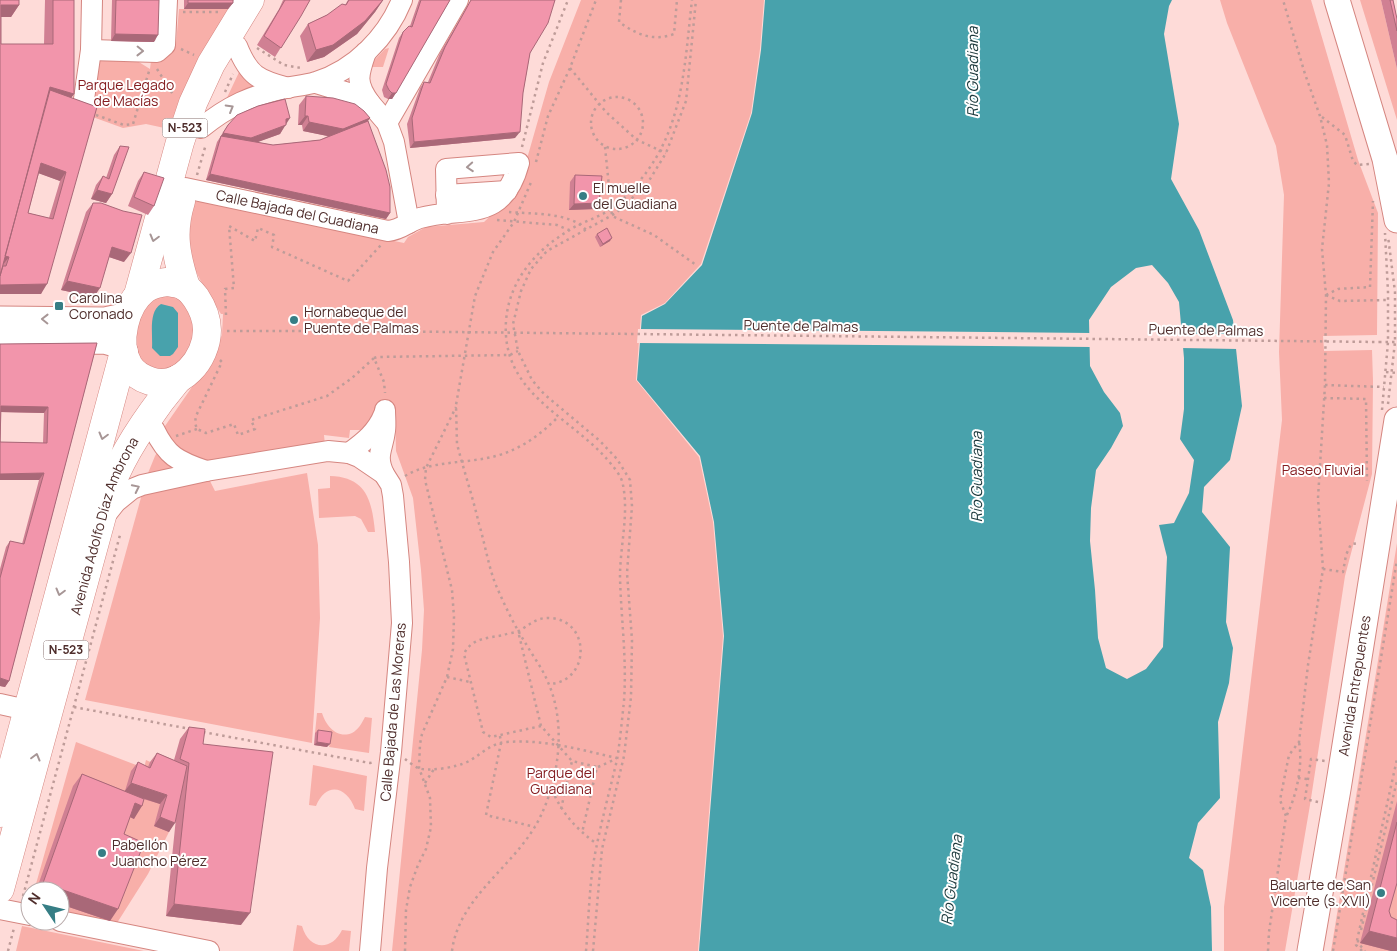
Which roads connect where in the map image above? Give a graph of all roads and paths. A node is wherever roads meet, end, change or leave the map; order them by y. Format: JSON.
{"nodes":[{"id":1,"x":92,"y":0,"type":"edge"},
{"id":2,"x":270,"y":0,"type":"edge"},
{"id":3,"x":402,"y":0,"type":"edge"},
{"id":4,"x":458,"y":0,"type":"edge"},
{"id":5,"x":568,"y":0,"type":"edge"},
{"id":6,"x":596,"y":0,"type":"edge"},
{"id":7,"x":621,"y":0,"type":"edge"},
{"id":8,"x":677,"y":0,"type":"edge"},
{"id":9,"x":692,"y":0,"type":"edge"},
{"id":10,"x":696,"y":0,"type":"edge"},
{"id":11,"x":1283,"y":0,"type":"edge"},
{"id":12,"x":1337,"y":0,"type":"edge"},
{"id":13,"x":1350,"y":0,"type":"edge"},
{"id":14,"x":174,"y":6,"type":"edge"},
{"id":15,"x":237,"y":16,"type":"edge"},
{"id":16,"x":174,"y":46,"type":"dead end"},
{"id":17,"x":91,"y":50,"type":"junction"},
{"id":18,"x":366,"y":52,"type":"junction"},
{"id":19,"x":201,"y":58,"type":"dead end"},
{"id":20,"x":152,"y":61,"type":"dead end"},
{"id":21,"x":157,"y":68,"type":"dead end"},
{"id":22,"x":570,"y":68,"type":"junction"},
{"id":23,"x":316,"y":83,"type":"junction"},
{"id":24,"x":288,"y":88,"type":"junction"},
{"id":25,"x":176,"y":97,"type":"dead end"},
{"id":26,"x":599,"y":103,"type":"junction"},
{"id":27,"x":370,"y":104,"type":"junction"},
{"id":28,"x":83,"y":106,"type":"joint"},
{"id":29,"x":1320,"y":116,"type":"junction"},
{"id":30,"x":387,"y":122,"type":"junction"},
{"id":31,"x":201,"y":128,"type":"junction"},
{"id":32,"x":637,"y":140,"type":"junction"},
{"id":33,"x":605,"y":147,"type":"junction"},
{"id":34,"x":661,"y":151,"type":"junction"},
{"id":35,"x":666,"y":153,"type":"junction"},
{"id":36,"x":1366,"y":155,"type":"dead end"},
{"id":37,"x":1397,"y":155,"type":"edge"},
{"id":38,"x":529,"y":167,"type":"junction"},
{"id":39,"x":185,"y":188,"type":"junction"},
{"id":40,"x":507,"y":191,"type":"junction"},
{"id":41,"x":1373,"y":196,"type":"dead end"},
{"id":42,"x":447,"y":205,"type":"junction"},
{"id":43,"x":491,"y":206,"type":"junction"},
{"id":44,"x":611,"y":209,"type":"junction"},
{"id":45,"x":519,"y":213,"type":"junction"},
{"id":46,"x":612,"y":216,"type":"junction"},
{"id":47,"x":409,"y":223,"type":"junction"},
{"id":48,"x":581,"y":224,"type":"junction"},
{"id":49,"x":1391,"y":225,"type":"edge"},
{"id":50,"x":586,"y":230,"type":"junction"},
{"id":51,"x":388,"y":231,"type":"junction"},
{"id":52,"x":696,"y":265,"type":"dead end"},
{"id":53,"x":186,"y":287,"type":"junction"},
{"id":54,"x":1388,"y":292,"type":"junction"},
{"id":55,"x":1397,"y":292,"type":"edge"},
{"id":56,"x":1326,"y":295,"type":"junction"},
{"id":57,"x":1388,"y":300,"type":"junction"},
{"id":58,"x":133,"y":305,"type":"junction"},
{"id":59,"x":226,"y":317,"type":"dead end"},
{"id":60,"x":0,"y":318,"type":"edge"},
{"id":61,"x":227,"y":326,"type":"dead end"},
{"id":62,"x":226,"y":331,"type":"junction"},
{"id":63,"x":226,"y":336,"type":"dead end"},
{"id":64,"x":1396,"y":341,"type":"edge"},
{"id":65,"x":1388,"y":342,"type":"junction"},
{"id":66,"x":0,"y":343,"type":"edge"},
{"id":67,"x":123,"y":349,"type":"junction"},
{"id":68,"x":518,"y":351,"type":"junction"},
{"id":69,"x":510,"y":355,"type":"junction"},
{"id":70,"x":465,"y":356,"type":"junction"},
{"id":71,"x":216,"y":358,"type":"dead end"},
{"id":72,"x":374,"y":358,"type":"junction"},
{"id":73,"x":1386,"y":372,"type":"junction"},
{"id":74,"x":1397,"y":373,"type":"edge"},
{"id":75,"x":178,"y":380,"type":"junction"},
{"id":76,"x":1325,"y":385,"type":"junction"},
{"id":77,"x":1384,"y":387,"type":"junction"},
{"id":78,"x":1324,"y":398,"type":"junction"},
{"id":79,"x":456,"y":405,"type":"junction"},
{"id":80,"x":385,"y":410,"type":"junction"},
{"id":81,"x":558,"y":418,"type":"junction"},
{"id":82,"x":1389,"y":418,"type":"edge"},
{"id":83,"x":154,"y":429,"type":"dead end"},
{"id":84,"x":349,"y":453,"type":"junction"},
{"id":85,"x":462,"y":461,"type":"junction"},
{"id":86,"x":426,"y":468,"type":"junction"},
{"id":87,"x":206,"y":471,"type":"junction"},
{"id":88,"x":387,"y":479,"type":"junction"},
{"id":89,"x":1372,"y":481,"type":"dead end"},
{"id":90,"x":1397,"y":501,"type":"edge"},
{"id":91,"x":111,"y":524,"type":"junction"},
{"id":92,"x":1361,"y":543,"type":"dead end"},
{"id":93,"x":1397,"y":560,"type":"edge"},
{"id":94,"x":1323,"y":569,"type":"junction"},
{"id":95,"x":518,"y":631,"type":"junction"},
{"id":96,"x":447,"y":677,"type":"junction"},
{"id":97,"x":470,"y":682,"type":"junction"},
{"id":98,"x":548,"y":684,"type":"junction"},
{"id":99,"x":0,"y":704,"type":"edge"},
{"id":100,"x":74,"y":707,"type":"junction"},
{"id":101,"x":28,"y":710,"type":"junction"},
{"id":102,"x":540,"y":726,"type":"junction"},
{"id":103,"x":500,"y":735,"type":"junction"},
{"id":104,"x":1299,"y":742,"type":"junction"},
{"id":105,"x":501,"y":743,"type":"junction"},
{"id":106,"x":558,"y":744,"type":"junction"},
{"id":107,"x":391,"y":752,"type":"junction"},
{"id":108,"x":617,"y":758,"type":"junction"},
{"id":109,"x":1397,"y":759,"type":"edge"},
{"id":110,"x":572,"y":761,"type":"junction"},
{"id":111,"x":597,"y":767,"type":"junction"},
{"id":112,"x":419,"y":768,"type":"junction"},
{"id":113,"x":434,"y":769,"type":"junction"},
{"id":114,"x":1325,"y":769,"type":"dead end"},
{"id":115,"x":1298,"y":778,"type":"junction"},
{"id":116,"x":1308,"y":779,"type":"junction"},
{"id":117,"x":1397,"y":781,"type":"edge"},
{"id":118,"x":425,"y":783,"type":"junction"},
{"id":119,"x":29,"y":784,"type":"junction"},
{"id":120,"x":551,"y":789,"type":"junction"},
{"id":121,"x":1321,"y":794,"type":"dead end"},
{"id":122,"x":561,"y":809,"type":"junction"},
{"id":123,"x":0,"y":813,"type":"edge"},
{"id":124,"x":1286,"y":816,"type":"junction"},
{"id":125,"x":535,"y":826,"type":"junction"},
{"id":126,"x":582,"y":833,"type":"junction"},
{"id":127,"x":597,"y":844,"type":"junction"},
{"id":128,"x":0,"y":854,"type":"edge"},
{"id":129,"x":0,"y":889,"type":"edge"},
{"id":130,"x":16,"y":912,"type":"edge"},
{"id":131,"x":70,"y":923,"type":"edge"},
{"id":132,"x":8,"y":951,"type":"edge"},
{"id":133,"x":209,"y":951,"type":"edge"},
{"id":134,"x":370,"y":951,"type":"edge"},
{"id":135,"x":405,"y":951,"type":"edge"},
{"id":136,"x":452,"y":951,"type":"edge"},
{"id":137,"x":586,"y":951,"type":"edge"},
{"id":138,"x":593,"y":951,"type":"edge"},
{"id":139,"x":1268,"y":951,"type":"edge"},
{"id":140,"x":1310,"y":951,"type":"edge"},
{"id":141,"x":1324,"y":951,"type":"edge"},
{"id":142,"x":1333,"y":951,"type":"edge"},
{"id":143,"x":1364,"y":951,"type":"edge"}],
"edges":[{"from":1,"to":17,"type":"street"},
{"from":2,"to":15,"type":"highway","number":"N-523"},
{"from":3,"to":18,"type":"street"},
{"from":4,"to":30,"type":"street"},
{"from":5,"to":38,"type":"path"},
{"from":6,"to":22,"type":"path"},
{"from":7,"to":8,"type":"path"},
{"from":9,"to":34,"type":"path"},
{"from":10,"to":35,"type":"path"},
{"from":11,"to":29,"type":"path"},
{"from":12,"to":49,"type":"main road"},
{"from":13,"to":37,"type":"main road"},
{"from":14,"to":15,"type":"path"},
{"from":17,"to":14,"type":"street","one_way":true},
{"from":15,"to":24,"type":"street"},
{"from":15,"to":31,"type":"highway","number":"N-523"},
{"from":15,"to":58,"type":"highway","number":"N-523","one_way":true},
{"from":16,"to":19,"type":"path"},
{"from":17,"to":28,"type":"street"},
{"from":18,"to":23,"type":"street"},
{"from":18,"to":27,"type":"street"},
{"from":20,"to":28,"type":"path"},
{"from":21,"to":25,"type":"path"},
{"from":22,"to":26,"type":"path"},
{"from":22,"to":38,"type":"path"},
{"from":23,"to":24,"type":"street"},
{"from":23,"to":27,"type":"street"},
{"from":31,"to":24,"type":"street","one_way":true},
{"from":26,"to":32,"type":"path"},
{"from":26,"to":32,"type":"path"},
{"from":26,"to":33,"type":"path"},
{"from":27,"to":30,"type":"street"},
{"from":29,"to":36,"type":"path"},
{"from":29,"to":56,"type":"path"},
{"from":30,"to":47,"type":"street"},
{"from":31,"to":39,"type":"highway","number":"N-523"},
{"from":32,"to":33,"type":"path"},
{"from":32,"to":34,"type":"path"},
{"from":33,"to":44,"type":"path"},
{"from":34,"to":35,"type":"path"},
{"from":34,"to":44,"type":"path"},
{"from":35,"to":46,"type":"path"},
{"from":38,"to":40,"type":"street"},
{"from":38,"to":42,"type":"street","one_way":true},
{"from":38,"to":45,"type":"path"},
{"from":39,"to":51,"type":"street","name":"Calle Bajada del Guadiana"},
{"from":39,"to":53,"type":"highway","number":"N-523"},
{"from":40,"to":42,"type":"street"},
{"from":40,"to":43,"type":"street"},
{"from":41,"to":56,"type":"path"},
{"from":42,"to":43,"type":"street"},
{"from":42,"to":47,"type":"street","name":"Calle Bajada del Guadiana"},
{"from":43,"to":45,"type":"path"},
{"from":44,"to":46,"type":"path"},
{"from":44,"to":48,"type":"path"},
{"from":45,"to":48,"type":"path"},
{"from":45,"to":70,"type":"path"},
{"from":46,"to":50,"type":"path"},
{"from":46,"to":52,"type":"path"},
{"from":47,"to":51,"type":"street","name":"Calle Bajada del Guadiana"},
{"from":48,"to":50,"type":"path"},
{"from":48,"to":69,"type":"path"},
{"from":49,"to":54,"type":"path"},
{"from":50,"to":68,"type":"path"},
{"from":51,"to":59,"type":"path"},
{"from":53,"to":58,"type":"highway"},
{"from":53,"to":75,"type":"highway","number":"N-523"},
{"from":54,"to":55,"type":"path"},
{"from":54,"to":57,"type":"path"},
{"from":56,"to":57,"type":"path"},
{"from":56,"to":76,"type":"path"},
{"from":57,"to":65,"type":"path"},
{"from":58,"to":60,"type":"main road","one_way":true},
{"from":58,"to":67,"type":"highway","number":"N-523"},
{"from":61,"to":62,"type":"path"},
{"from":62,"to":63,"type":"path"},
{"from":62,"to":65,"type":"path","name":"Puente de Palmas","bridge":true},
{"from":64,"to":65,"type":"path","name":"Puente de Palmas"},
{"from":65,"to":73,"type":"path"},
{"from":66,"to":67,"type":"main road"},
{"from":67,"to":75,"type":"highway"},
{"from":67,"to":101,"type":"highway","name":"Avenida Adolfo Díaz Ambrona","number":"N-523","one_way":true},
{"from":68,"to":69,"type":"path"},
{"from":68,"to":138,"type":"path"},
{"from":69,"to":70,"type":"path"},
{"from":69,"to":81,"type":"path"},
{"from":70,"to":72,"type":"path"},
{"from":70,"to":79,"type":"path"},
{"from":71,"to":72,"type":"path"},
{"from":72,"to":80,"type":"path"},
{"from":73,"to":74,"type":"path"},
{"from":73,"to":77,"type":"path"},
{"from":75,"to":91,"type":"highway","name":"Avenida Adolfo Díaz Ambrona","number":"N-523"},
{"from":76,"to":77,"type":"path"},
{"from":76,"to":78,"type":"path"},
{"from":77,"to":82,"type":"path"},
{"from":78,"to":89,"type":"path"},
{"from":78,"to":94,"type":"path"},
{"from":79,"to":85,"type":"path"},
{"from":79,"to":86,"type":"path"},
{"from":80,"to":84,"type":"street"},
{"from":80,"to":88,"type":"street","name":"Calle Bajada de Las Moreras"},
{"from":81,"to":85,"type":"path"},
{"from":81,"to":108,"type":"path"},
{"from":82,"to":140,"type":"main road","name":"Avenida Entrepuentes"},
{"from":83,"to":87,"type":"street"},
{"from":84,"to":87,"type":"street"},
{"from":84,"to":88,"type":"street"},
{"from":85,"to":86,"type":"path"},
{"from":85,"to":95,"type":"path"},
{"from":86,"to":88,"type":"path"},
{"from":86,"to":96,"type":"path"},
{"from":91,"to":87,"type":"street","one_way":true},
{"from":88,"to":107,"type":"street","name":"Calle Bajada de Las Moreras"},
{"from":90,"to":141,"type":"main road","name":"Avenida Entrepuentes"},
{"from":91,"to":100,"type":"path"},
{"from":119,"to":91,"type":"highway","name":"Avenida Adolfo Díaz Ambrona","number":"N-523","one_way":true},
{"from":92,"to":94,"type":"path"},
{"from":93,"to":142,"type":"path"},
{"from":94,"to":104,"type":"path"},
{"from":95,"to":97,"type":"path"},
{"from":95,"to":98,"type":"path"},
{"from":95,"to":98,"type":"path"},
{"from":95,"to":102,"type":"path"},
{"from":96,"to":97,"type":"path"},
{"from":96,"to":112,"type":"path"},
{"from":97,"to":103,"type":"path"},
{"from":98,"to":106,"type":"path"},
{"from":99,"to":101,"type":"street"},
{"from":100,"to":107,"type":"path"},
{"from":100,"to":130,"type":"path"},
{"from":101,"to":123,"type":"highway","name":"Avenida Adolfo Díaz Ambrona","number":"N-523"},
{"from":102,"to":103,"type":"path"},
{"from":102,"to":106,"type":"path"},
{"from":103,"to":105,"type":"path"},
{"from":104,"to":115,"type":"path"},
{"from":104,"to":124,"type":"path"},
{"from":105,"to":106,"type":"path"},
{"from":105,"to":113,"type":"path"},
{"from":105,"to":125,"type":"path"},
{"from":106,"to":108,"type":"path"},
{"from":106,"to":110,"type":"path"},
{"from":106,"to":120,"type":"path"},
{"from":107,"to":112,"type":"path"},
{"from":107,"to":134,"type":"street","name":"Calle Bajada de Las Moreras"},
{"from":108,"to":111,"type":"path"},
{"from":108,"to":127,"type":"path"},
{"from":109,"to":143,"type":"path"},
{"from":110,"to":111,"type":"path"},
{"from":110,"to":122,"type":"path"},
{"from":111,"to":126,"type":"path"},
{"from":112,"to":113,"type":"path"},
{"from":112,"to":118,"type":"path"},
{"from":113,"to":118,"type":"path"},
{"from":114,"to":116,"type":"path"},
{"from":115,"to":116,"type":"path"},
{"from":115,"to":124,"type":"path"},
{"from":116,"to":121,"type":"path"},
{"from":117,"to":143,"type":"path"},
{"from":118,"to":135,"type":"path"},
{"from":119,"to":128,"type":"highway"},
{"from":119,"to":129,"type":"highway","name":"Avenida Adolfo Díaz Ambrona","number":"N-523"},
{"from":120,"to":122,"type":"path"},
{"from":120,"to":125,"type":"path"},
{"from":122,"to":126,"type":"path"},
{"from":124,"to":139,"type":"path"},
{"from":125,"to":136,"type":"path"},
{"from":126,"to":127,"type":"path"},
{"from":127,"to":137,"type":"path"},
{"from":130,"to":132,"type":"path"},
{"from":131,"to":133,"type":"street"}]}
